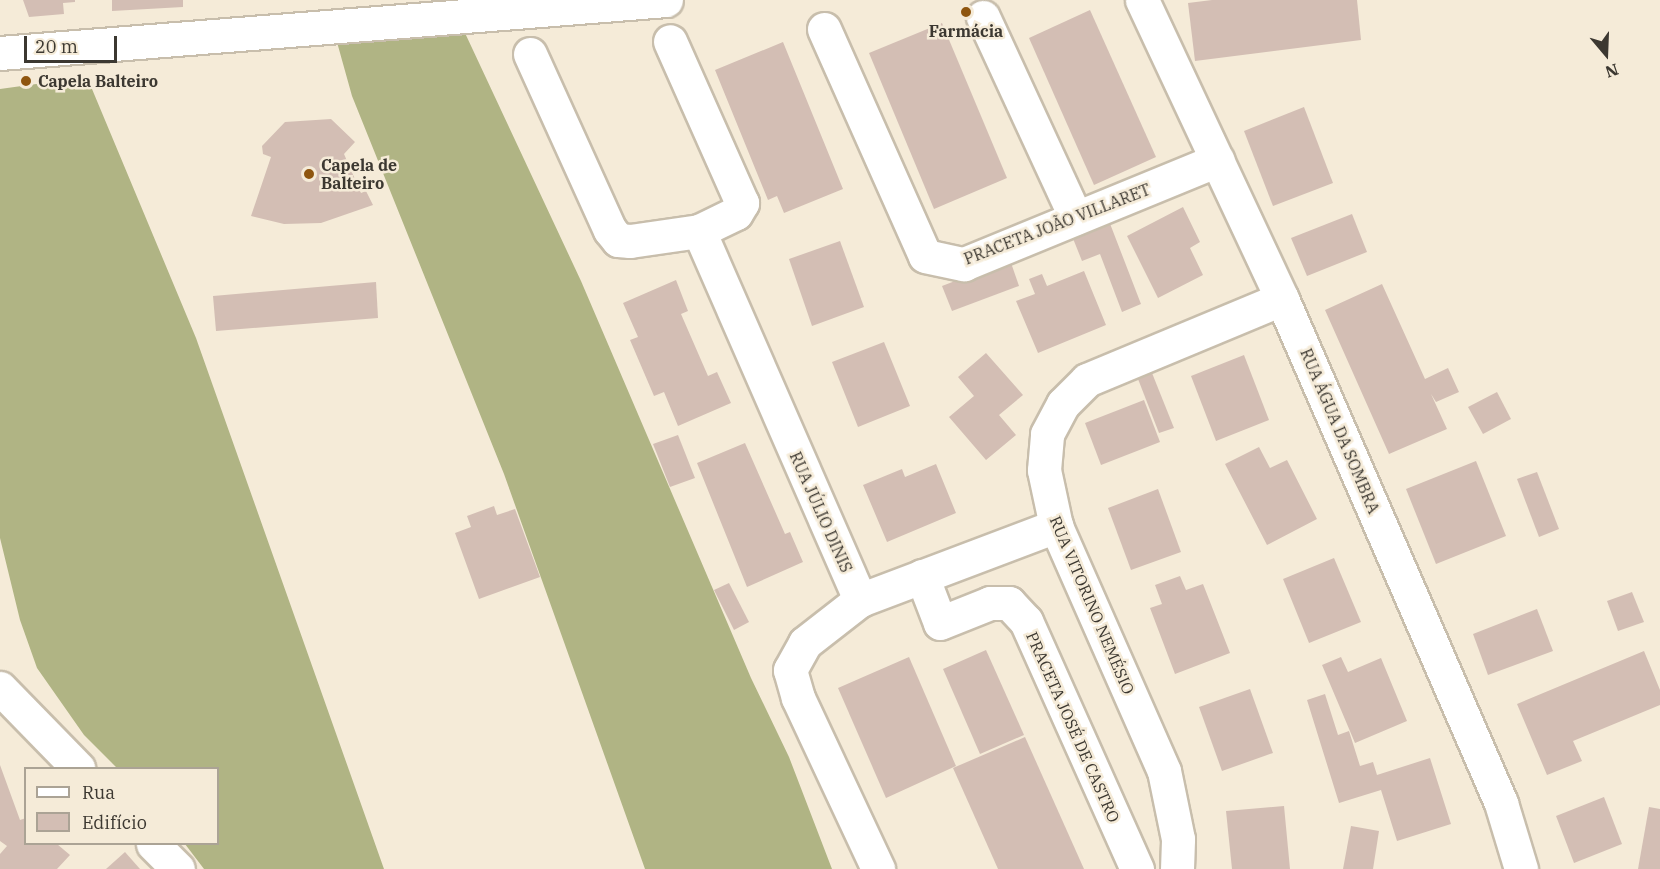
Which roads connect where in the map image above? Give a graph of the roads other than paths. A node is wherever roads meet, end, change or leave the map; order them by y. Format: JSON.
{"nodes":[{"id":1,"x":666,"y":0,"type":"edge"},
{"id":2,"x":1142,"y":0,"type":"edge"},
{"id":3,"x":983,"y":17,"type":"dead end"},
{"id":4,"x":825,"y":29,"type":"dead end"},
{"id":5,"x":670,"y":41,"type":"dead end"},
{"id":6,"x":0,"y":53,"type":"edge"},
{"id":7,"x":530,"y":54,"type":"dead end"},
{"id":8,"x":1216,"y":160,"type":"junction"},
{"id":9,"x":1076,"y":218,"type":"junction"},
{"id":10,"x":699,"y":231,"type":"junction"},
{"id":11,"x":1282,"y":299,"type":"junction"},
{"id":12,"x":1056,"y":526,"type":"junction"},
{"id":13,"x":922,"y":576,"type":"junction"},
{"id":14,"x":860,"y":600,"type":"junction"},
{"id":15,"x":0,"y":688,"type":"edge"},
{"id":16,"x":77,"y":767,"type":"edge"},
{"id":17,"x":155,"y":845,"type":"edge"},
{"id":18,"x":1525,"y":868,"type":"edge"},
{"id":19,"x":178,"y":869,"type":"edge"},
{"id":20,"x":878,"y":869,"type":"edge"},
{"id":21,"x":1137,"y":869,"type":"edge"},
{"id":22,"x":1177,"y":869,"type":"edge"}],
"edges":[{"from":1,"to":6,"type":"street"},
{"from":2,"to":8,"type":"street","name":"RUA ÁGUA DA SOMBRA"},
{"from":3,"to":9,"type":"street"},
{"from":4,"to":9,"type":"street","name":"PRACETA JOÃO VILLARET"},
{"from":5,"to":10,"type":"street"},
{"from":7,"to":10,"type":"street"},
{"from":8,"to":9,"type":"street","name":"PRACETA JOÃO VILLARET"},
{"from":8,"to":11,"type":"street","name":"RUA ÁGUA DA SOMBRA"},
{"from":10,"to":14,"type":"street","name":"RUA JÚLIO DINIS"},
{"from":11,"to":12,"type":"street","name":"RUA VITORINO NEMÉSIO"},
{"from":11,"to":18,"type":"street","name":"RUA ÁGUA DA SOMBRA"},
{"from":12,"to":13,"type":"street"},
{"from":12,"to":22,"type":"street","name":"RUA VITORINO NEMÉSIO"},
{"from":13,"to":14,"type":"street"},
{"from":13,"to":21,"type":"street","name":"PRACETA JOSÉ DE CASTRO"},
{"from":14,"to":20,"type":"street"},
{"from":15,"to":16,"type":"street"},
{"from":17,"to":19,"type":"street"}]}
